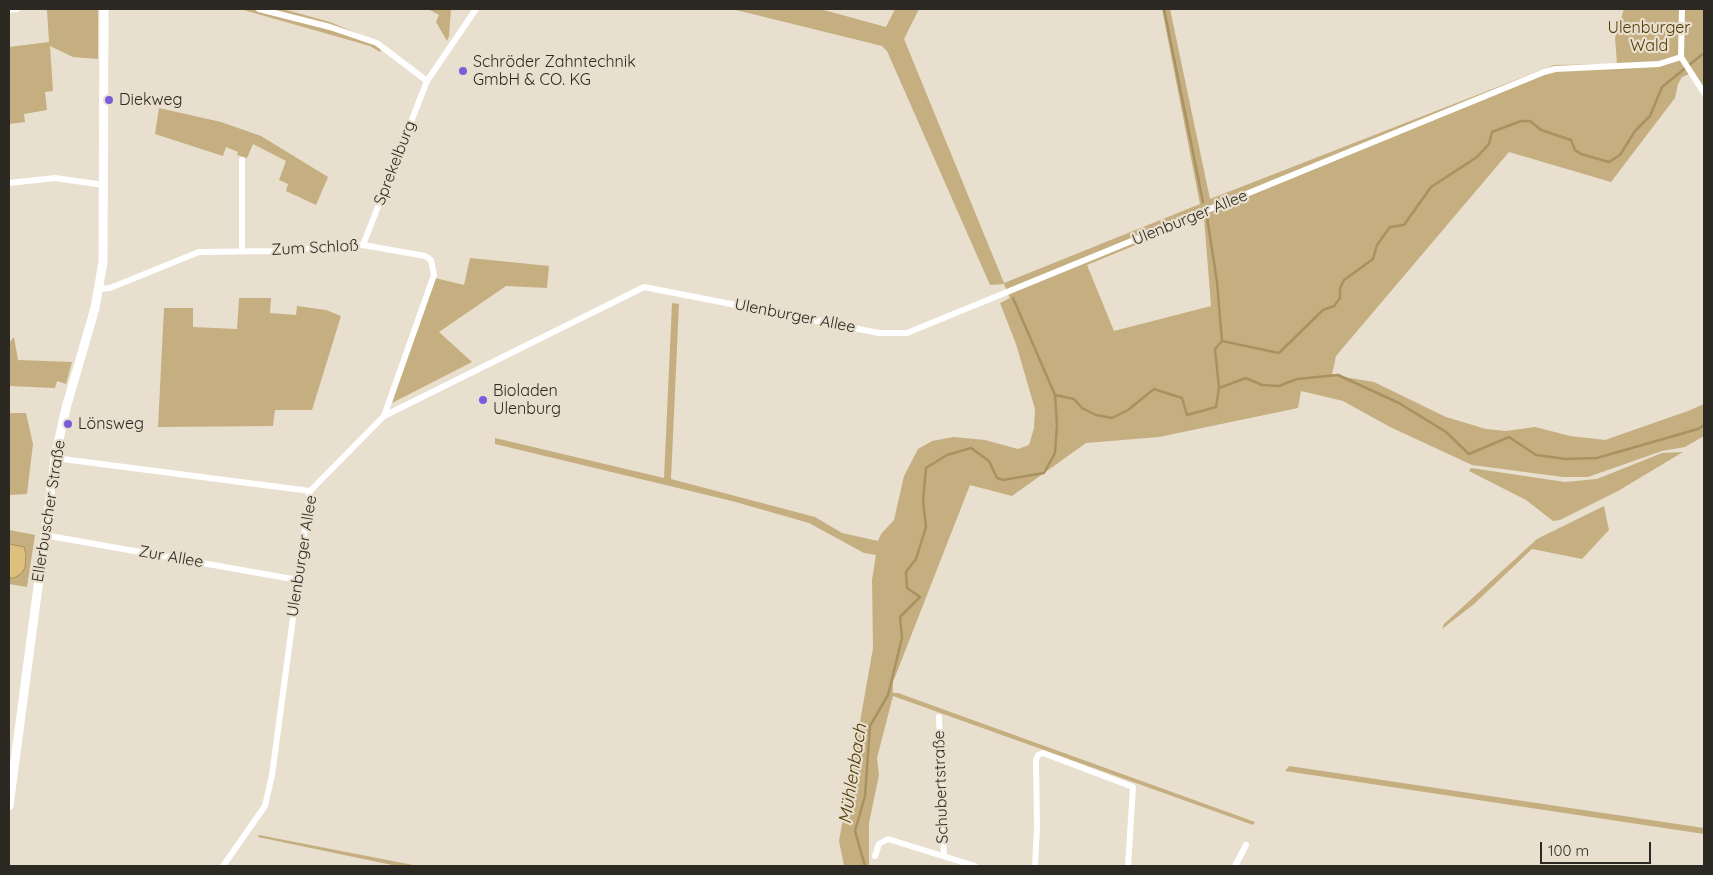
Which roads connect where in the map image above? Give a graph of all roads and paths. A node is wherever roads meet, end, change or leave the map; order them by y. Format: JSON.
{"nodes":[{"id":1,"x":17,"y":9,"type":"edge"},
{"id":2,"x":104,"y":9,"type":"edge"},
{"id":3,"x":259,"y":9,"type":"edge"},
{"id":4,"x":476,"y":9,"type":"edge"},
{"id":5,"x":1682,"y":9,"type":"edge"},
{"id":6,"x":9,"y":10,"type":"edge"},
{"id":7,"x":1681,"y":57,"type":"junction"},
{"id":8,"x":427,"y":81,"type":"junction"},
{"id":9,"x":1704,"y":93,"type":"edge"},
{"id":10,"x":242,"y":160,"type":"dead end"},
{"id":11,"x":9,"y":183,"type":"edge"},
{"id":12,"x":104,"y":185,"type":"junction"},
{"id":13,"x":363,"y":245,"type":"junction"},
{"id":14,"x":242,"y":250,"type":"junction"},
{"id":15,"x":99,"y":289,"type":"junction"},
{"id":16,"x":384,"y":416,"type":"junction"},
{"id":17,"x":55,"y":458,"type":"junction"},
{"id":18,"x":310,"y":491,"type":"junction"},
{"id":19,"x":44,"y":535,"type":"junction"},
{"id":20,"x":298,"y":580,"type":"junction"},
{"id":21,"x":939,"y":717,"type":"dead end"},
{"id":22,"x":9,"y":806,"type":"edge"},
{"id":23,"x":1246,"y":845,"type":"dead end"},
{"id":24,"x":875,"y":856,"type":"dead end"},
{"id":25,"x":944,"y":856,"type":"junction"},
{"id":26,"x":223,"y":866,"type":"edge"},
{"id":27,"x":975,"y":866,"type":"edge"},
{"id":28,"x":1035,"y":866,"type":"edge"},
{"id":29,"x":1128,"y":866,"type":"edge"},
{"id":30,"x":1235,"y":866,"type":"edge"}],
"edges":[{"from":1,"to":6,"type":"street"},
{"from":2,"to":12,"type":"main road","name":"Ellerbuscher Straße"},
{"from":3,"to":8,"type":"street"},
{"from":4,"to":8,"type":"street","name":"Sprekelburg"},
{"from":5,"to":7,"type":"street"},
{"from":7,"to":9,"type":"street"},
{"from":7,"to":16,"type":"street","name":"Ulenburger Allee"},
{"from":8,"to":13,"type":"street","name":"Sprekelburg"},
{"from":10,"to":14,"type":"street"},
{"from":11,"to":12,"type":"street"},
{"from":12,"to":15,"type":"main road","name":"Ellerbuscher Straße"},
{"from":13,"to":14,"type":"street","name":"Zum Schloß"},
{"from":13,"to":16,"type":"street","name":"Zum Schloß"},
{"from":14,"to":15,"type":"street","name":"Zum Schloß"},
{"from":15,"to":17,"type":"main road","name":"Ellerbuscher Straße"},
{"from":16,"to":18,"type":"street","name":"Ulenburger Allee"},
{"from":17,"to":18,"type":"street"},
{"from":17,"to":19,"type":"main road","name":"Ellerbuscher Straße"},
{"from":18,"to":20,"type":"street","name":"Ulenburger Allee"},
{"from":19,"to":20,"type":"street","name":"Zur Allee"},
{"from":19,"to":22,"type":"main road","name":"Ellerbuscher Straße"},
{"from":20,"to":26,"type":"street","name":"Ulenburger Allee"},
{"from":21,"to":25,"type":"street","name":"Schubertstraße"},
{"from":23,"to":30,"type":"street"},
{"from":24,"to":25,"type":"street"},
{"from":25,"to":27,"type":"street"},
{"from":28,"to":29,"type":"street"}]}
